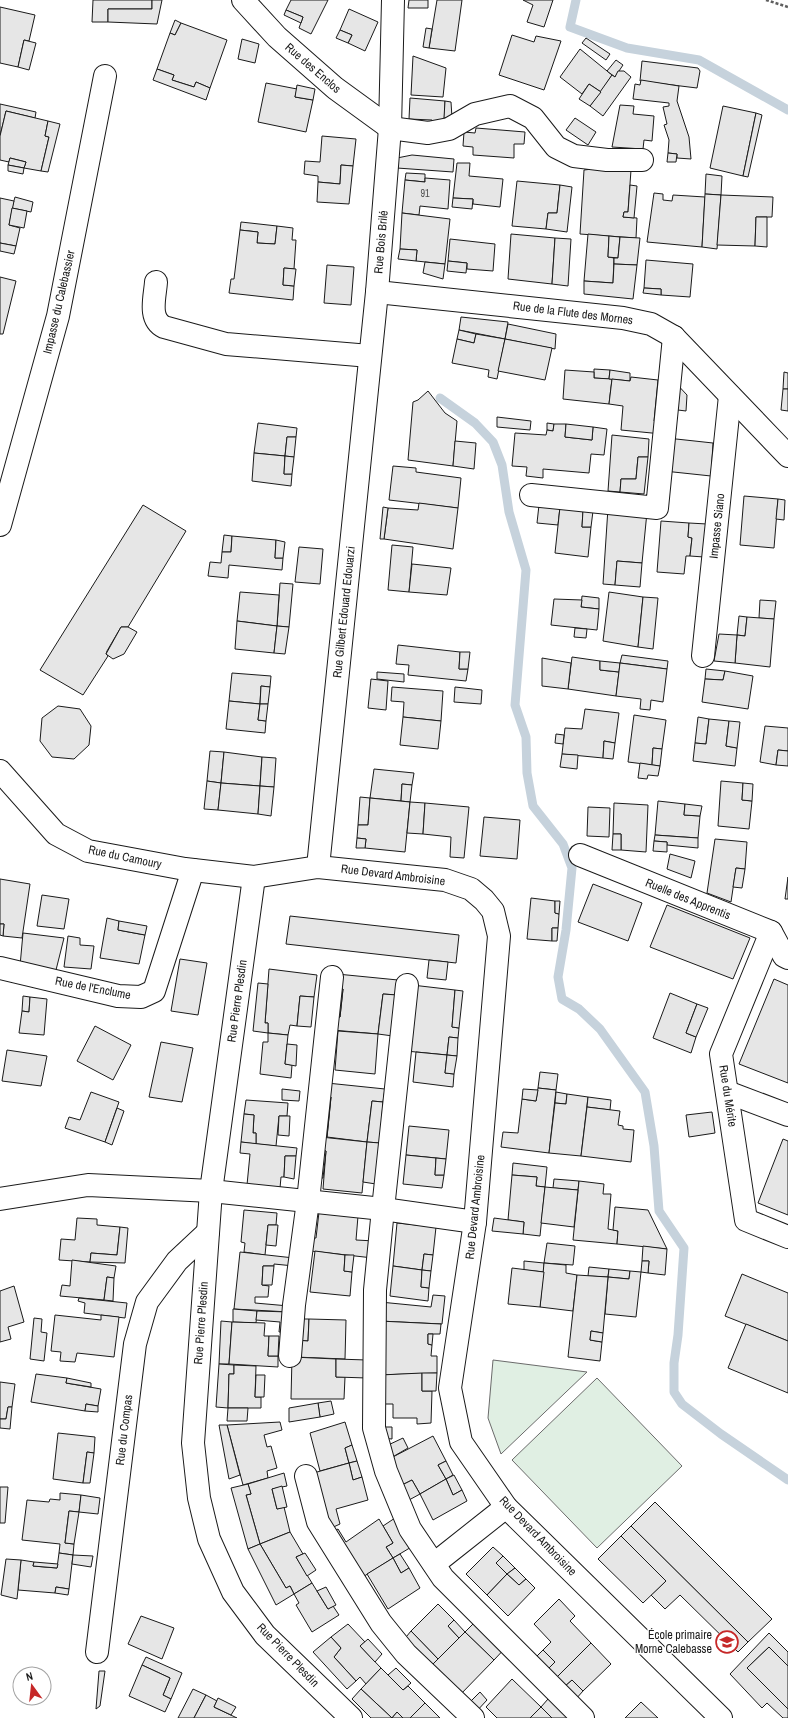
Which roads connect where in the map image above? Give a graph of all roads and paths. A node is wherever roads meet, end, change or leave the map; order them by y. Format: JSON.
{"nodes":[{"id":1,"x":243,"y":0,"type":"edge"},
{"id":2,"x":392,"y":0,"type":"edge"},
{"id":3,"x":766,"y":0,"type":"edge"},
{"id":4,"x":788,"y":7,"type":"edge"},
{"id":5,"x":104,"y":76,"type":"dead end"},
{"id":6,"x":390,"y":128,"type":"junction"},
{"id":7,"x":642,"y":160,"type":"dead end"},
{"id":8,"x":156,"y":282,"type":"dead end"},
{"id":9,"x":377,"y":292,"type":"junction"},
{"id":10,"x":674,"y":337,"type":"junction"},
{"id":11,"x":370,"y":356,"type":"junction"},
{"id":12,"x":730,"y":396,"type":"junction"},
{"id":13,"x":788,"y":456,"type":"edge"},
{"id":14,"x":531,"y":494,"type":"dead end"},
{"id":15,"x":0,"y":525,"type":"edge"},
{"id":16,"x":703,"y":656,"type":"dead end"},
{"id":17,"x":0,"y":771,"type":"edge"},
{"id":18,"x":580,"y":855,"type":"dead end"},
{"id":19,"x":318,"y":867,"type":"junction"},
{"id":20,"x":189,"y":870,"type":"junction"},
{"id":21,"x":254,"y":878,"type":"junction"},
{"id":22,"x":771,"y":932,"type":"junction"},
{"id":23,"x":786,"y":957,"type":"edge"},
{"id":24,"x":0,"y":968,"type":"edge"},
{"id":25,"x":332,"y":977,"type":"dead end"},
{"id":26,"x":407,"y":985,"type":"dead end"},
{"id":27,"x":727,"y":1092,"type":"junction"},
{"id":28,"x":788,"y":1115,"type":"edge"},
{"id":29,"x":211,"y":1191,"type":"junction"},
{"id":30,"x":0,"y":1199,"type":"edge"},
{"id":31,"x":308,"y":1201,"type":"junction"},
{"id":32,"x":383,"y":1209,"type":"junction"},
{"id":33,"x":475,"y":1222,"type":"junction"},
{"id":34,"x":208,"y":1232,"type":"junction"},
{"id":35,"x":788,"y":1237,"type":"edge"},
{"id":36,"x":290,"y":1356,"type":"dead end"},
{"id":37,"x":306,"y":1476,"type":"dead end"},
{"id":38,"x":506,"y":1507,"type":"junction"},
{"id":39,"x":434,"y":1564,"type":"junction"},
{"id":40,"x":97,"y":1652,"type":"dead end"},
{"id":41,"x":351,"y":1718,"type":"edge"},
{"id":42,"x":473,"y":1718,"type":"edge"},
{"id":43,"x":583,"y":1718,"type":"edge"},
{"id":44,"x":721,"y":1718,"type":"edge"}],
"edges":[{"from":1,"to":6,"type":"street","name":"Rue des Enclos"},
{"from":2,"to":6,"type":"street","name":"Rue Bois Brilé"},
{"from":3,"to":4,"type":"path"},
{"from":5,"to":15,"type":"street","name":"Impasse du Calebassier"},
{"from":6,"to":7,"type":"street"},
{"from":6,"to":9,"type":"street","name":"Rue Bois Brilé"},
{"from":8,"to":11,"type":"street"},
{"from":9,"to":10,"type":"street","name":"Rue de la Flute des Mornes"},
{"from":9,"to":11,"type":"street","name":"Rue Bois Brilé"},
{"from":10,"to":12,"type":"street","name":"Rue de la Flute des Mornes"},
{"from":10,"to":14,"type":"street"},
{"from":11,"to":19,"type":"street","name":"Rue Gilbert Edouard Edouarzi"},
{"from":12,"to":13,"type":"street","name":"Rue de la Flute des Mornes"},
{"from":12,"to":16,"type":"street","name":"Impasse Siano"},
{"from":17,"to":20,"type":"street","name":"Rue du Camoury"},
{"from":18,"to":22,"type":"street","name":"Ruelle des Apprentis"},
{"from":19,"to":21,"type":"street","name":"Rue Devard Ambroisine"},
{"from":19,"to":33,"type":"street","name":"Rue Devard Ambroisine"},
{"from":20,"to":21,"type":"street","name":"Rue Devard Ambroisine"},
{"from":20,"to":24,"type":"street","name":"Rue de l'Enclume"},
{"from":21,"to":29,"type":"street","name":"Rue Pierre Plesdin"},
{"from":22,"to":23,"type":"street"},
{"from":22,"to":27,"type":"street","name":"Rue du Mérite"},
{"from":25,"to":31,"type":"street"},
{"from":26,"to":32,"type":"street"},
{"from":27,"to":28,"type":"street"},
{"from":27,"to":35,"type":"street","name":"Rue du Mérite"},
{"from":29,"to":30,"type":"street"},
{"from":29,"to":31,"type":"street"},
{"from":29,"to":34,"type":"street","name":"Rue Pierre Plesdin"},
{"from":31,"to":32,"type":"street"},
{"from":31,"to":36,"type":"street"},
{"from":32,"to":33,"type":"street"},
{"from":32,"to":39,"type":"street"},
{"from":33,"to":38,"type":"street","name":"Rue Devard Ambroisine"},
{"from":34,"to":40,"type":"street","name":"Rue du Compas"},
{"from":34,"to":41,"type":"street","name":"Rue Pierre Plesdin"},
{"from":37,"to":42,"type":"street"},
{"from":38,"to":39,"type":"street"},
{"from":38,"to":44,"type":"street","name":"Rue Devard Ambroisine"},
{"from":39,"to":43,"type":"street"}]}
